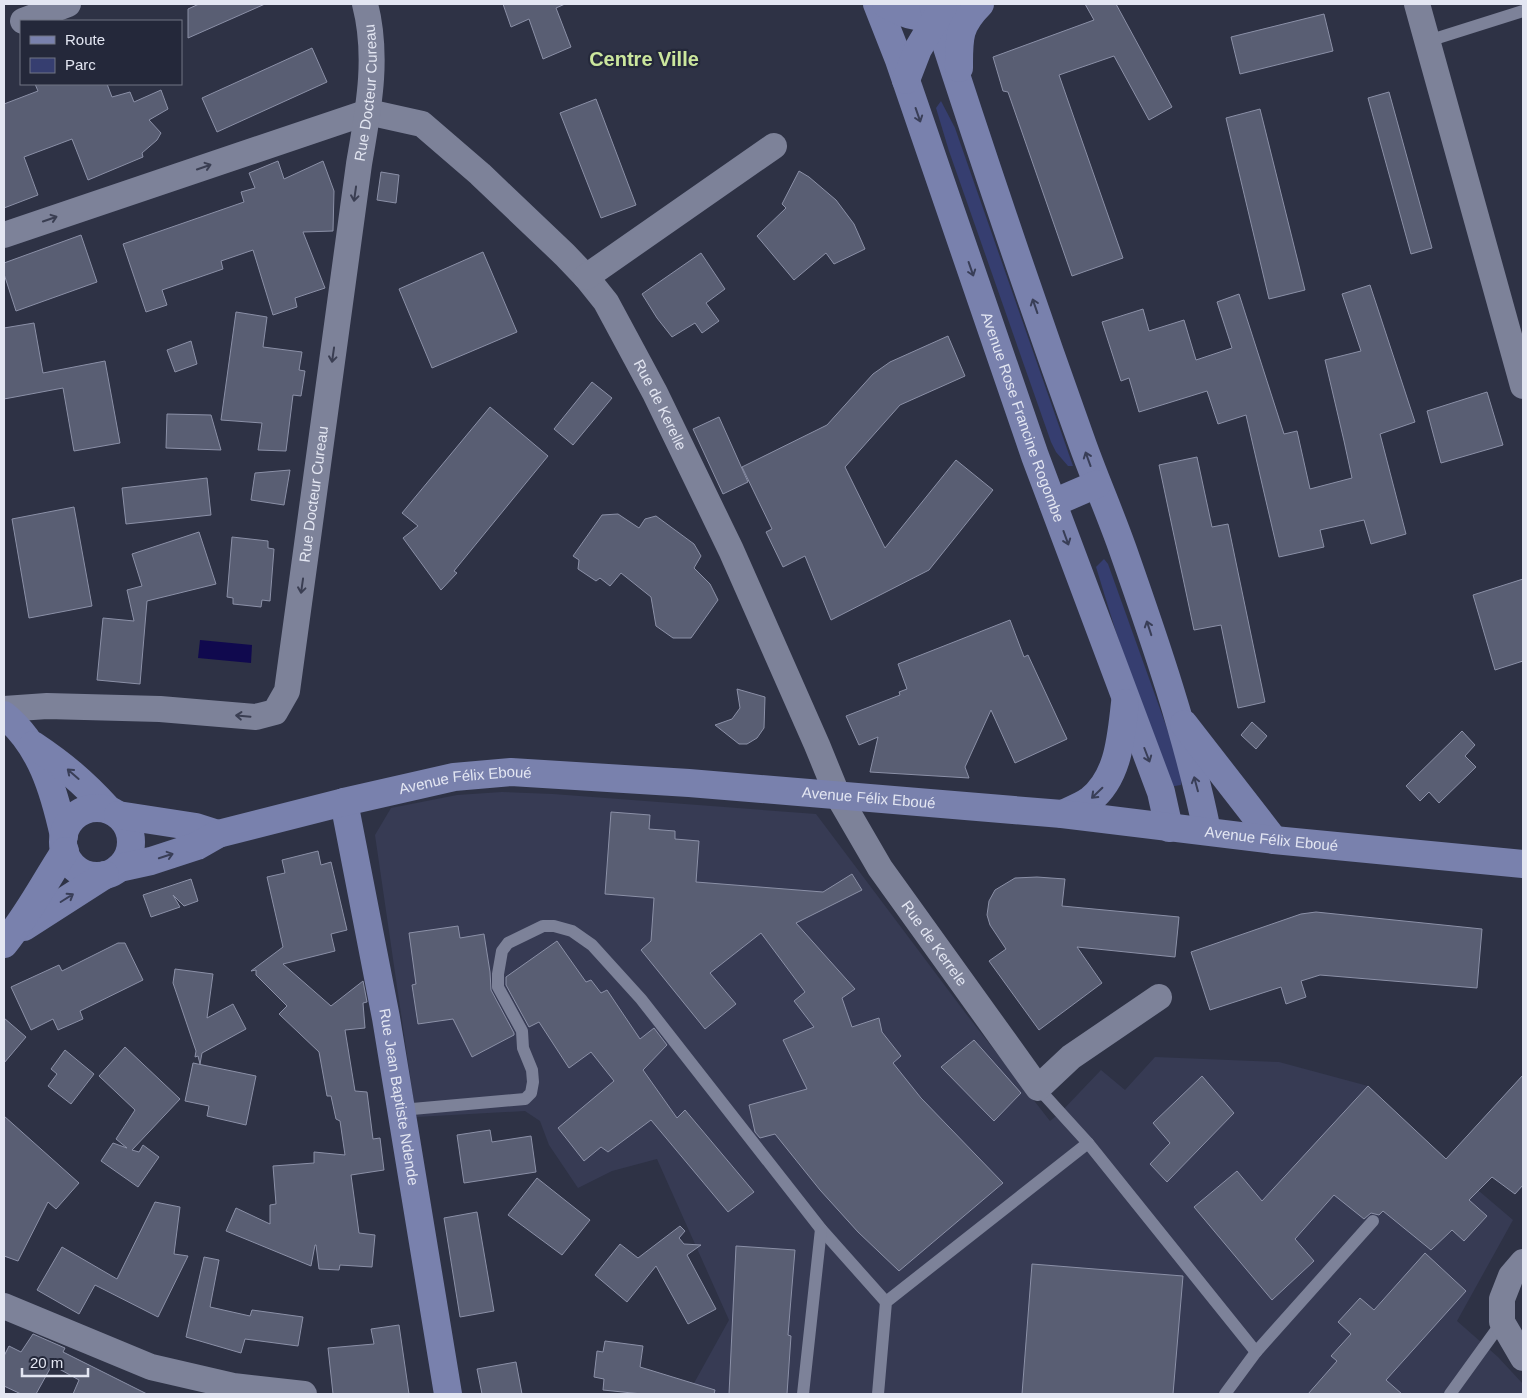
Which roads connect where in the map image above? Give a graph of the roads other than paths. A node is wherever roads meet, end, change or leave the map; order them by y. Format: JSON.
{"nodes":[{"id":1,"x":68,"y":4,"type":"edge"},
{"id":2,"x":365,"y":4,"type":"edge"},
{"id":3,"x":877,"y":4,"type":"edge"},
{"id":4,"x":886,"y":4,"type":"edge"},
{"id":5,"x":1418,"y":6,"type":"edge"},
{"id":6,"x":955,"y":8,"type":"edge"},
{"id":7,"x":1523,"y":11,"type":"edge"},
{"id":8,"x":27,"y":20,"type":"edge"},
{"id":9,"x":20,"y":23,"type":"edge"},
{"id":10,"x":4,"y":29,"type":"edge"},
{"id":11,"x":1428,"y":41,"type":"junction"},
{"id":12,"x":906,"y":80,"type":"junction"},
{"id":13,"x":368,"y":112,"type":"junction"},
{"id":14,"x":774,"y":146,"type":"dead end"},
{"id":15,"x":4,"y":235,"type":"edge"},
{"id":16,"x":586,"y":277,"type":"junction"},
{"id":17,"x":1523,"y":386,"type":"edge"},
{"id":18,"x":1097,"y":484,"type":"junction"},
{"id":19,"x":1053,"y":503,"type":"junction"},
{"id":20,"x":1126,"y":699,"type":"junction"},
{"id":21,"x":4,"y":709,"type":"edge"},
{"id":22,"x":4,"y":714,"type":"edge"},
{"id":23,"x":1178,"y":717,"type":"junction"},
{"id":24,"x":32,"y":744,"type":"junction"},
{"id":25,"x":837,"y":794,"type":"junction"},
{"id":26,"x":344,"y":802,"type":"junction"},
{"id":27,"x":112,"y":812,"type":"junction"},
{"id":28,"x":1062,"y":814,"type":"junction"},
{"id":29,"x":1170,"y":828,"type":"junction"},
{"id":30,"x":1207,"y":831,"type":"junction"},
{"id":31,"x":218,"y":834,"type":"junction"},
{"id":32,"x":1274,"y":840,"type":"junction"},
{"id":33,"x":64,"y":844,"type":"junction"},
{"id":34,"x":1523,"y":864,"type":"edge"},
{"id":35,"x":112,"y":871,"type":"junction"},
{"id":36,"x":8,"y":940,"type":"edge"},
{"id":37,"x":1159,"y":997,"type":"dead end"},
{"id":38,"x":1038,"y":1088,"type":"junction"},
{"id":39,"x":401,"y":1110,"type":"junction"},
{"id":40,"x":1088,"y":1143,"type":"junction"},
{"id":41,"x":1373,"y":1222,"type":"dead end"},
{"id":42,"x":821,"y":1229,"type":"junction"},
{"id":43,"x":1523,"y":1262,"type":"edge"},
{"id":44,"x":886,"y":1302,"type":"junction"},
{"id":45,"x":4,"y":1306,"type":"edge"},
{"id":46,"x":1502,"y":1322,"type":"junction"},
{"id":47,"x":1256,"y":1352,"type":"junction"},
{"id":48,"x":1523,"y":1358,"type":"edge"},
{"id":49,"x":233,"y":1390,"type":"edge"},
{"id":50,"x":304,"y":1394,"type":"edge"},
{"id":51,"x":448,"y":1394,"type":"edge"},
{"id":52,"x":803,"y":1394,"type":"edge"},
{"id":53,"x":878,"y":1394,"type":"edge"},
{"id":54,"x":1225,"y":1394,"type":"edge"},
{"id":55,"x":1450,"y":1394,"type":"edge"}],
"edges":[{"from":1,"to":8,"type":"street"},
{"from":2,"to":13,"type":"street","name":"Rue Docteur Cureau"},
{"from":3,"to":12,"type":"main road","name":"Avenue Rose Francine Rogombe"},
{"from":4,"to":6,"type":"main road"},
{"from":5,"to":11,"type":"street"},
{"from":6,"to":12,"type":"main road"},
{"from":18,"to":6,"type":"main road","one_way":true},
{"from":7,"to":11,"type":"lane"},
{"from":9,"to":10,"type":"street"},
{"from":11,"to":17,"type":"street"},
{"from":12,"to":19,"type":"main road","name":"Avenue Rose Francine Rogombe","one_way":true},
{"from":15,"to":13,"type":"street","one_way":true},
{"from":13,"to":16,"type":"street","name":"Rue de Kerelle"},
{"from":13,"to":21,"type":"street","name":"Rue Docteur Cureau","one_way":true},
{"from":14,"to":16,"type":"street"},
{"from":16,"to":25,"type":"street","name":"Rue de Kerelle"},
{"from":18,"to":19,"type":"main road"},
{"from":23,"to":18,"type":"main road","one_way":true},
{"from":19,"to":20,"type":"main road","name":"Avenue Rose Francine Rogombe","one_way":true},
{"from":20,"to":28,"type":"main road","one_way":true},
{"from":20,"to":29,"type":"main road","name":"Avenue Rose Francine Rogombe","one_way":true},
{"from":22,"to":24,"type":"main road"},
{"from":30,"to":23,"type":"main road","one_way":true},
{"from":23,"to":32,"type":"main road"},
{"from":27,"to":24,"type":"main road","one_way":true},
{"from":24,"to":33,"type":"main road"},
{"from":25,"to":26,"type":"main road","name":"Avenue Félix Eboué"},
{"from":25,"to":28,"type":"main road","name":"Avenue Félix Eboué"},
{"from":25,"to":38,"type":"street","name":"Rue de Kerrele"},
{"from":26,"to":31,"type":"main road","name":"Avenue Félix Eboué"},
{"from":26,"to":39,"type":"main road","name":"Rue Jean Baptiste Ndende"},
{"from":27,"to":31,"type":"main road"},
{"from":27,"to":33,"type":"main road"},
{"from":27,"to":35,"type":"main road"},
{"from":28,"to":29,"type":"main road","name":"Avenue Félix Eboué"},
{"from":29,"to":30,"type":"main road","name":"Avenue Félix Eboué"},
{"from":30,"to":32,"type":"main road","name":"Avenue Félix Eboué"},
{"from":35,"to":31,"type":"main road","one_way":true},
{"from":32,"to":34,"type":"main road","name":"Avenue Félix Eboué"},
{"from":33,"to":35,"type":"main road"},
{"from":33,"to":36,"type":"main road"},
{"from":36,"to":35,"type":"main road","one_way":true},
{"from":37,"to":38,"type":"street"},
{"from":38,"to":40,"type":"lane"},
{"from":39,"to":42,"type":"lane"},
{"from":39,"to":51,"type":"main road","name":"Rue Jean Baptiste Ndende"},
{"from":40,"to":44,"type":"lane"},
{"from":40,"to":47,"type":"lane"},
{"from":41,"to":47,"type":"lane"},
{"from":42,"to":44,"type":"lane"},
{"from":42,"to":52,"type":"lane"},
{"from":43,"to":46,"type":"street"},
{"from":44,"to":53,"type":"lane"},
{"from":45,"to":49,"type":"street"},
{"from":46,"to":48,"type":"street"},
{"from":46,"to":55,"type":"lane"},
{"from":47,"to":54,"type":"lane"},
{"from":49,"to":50,"type":"street"}]}
